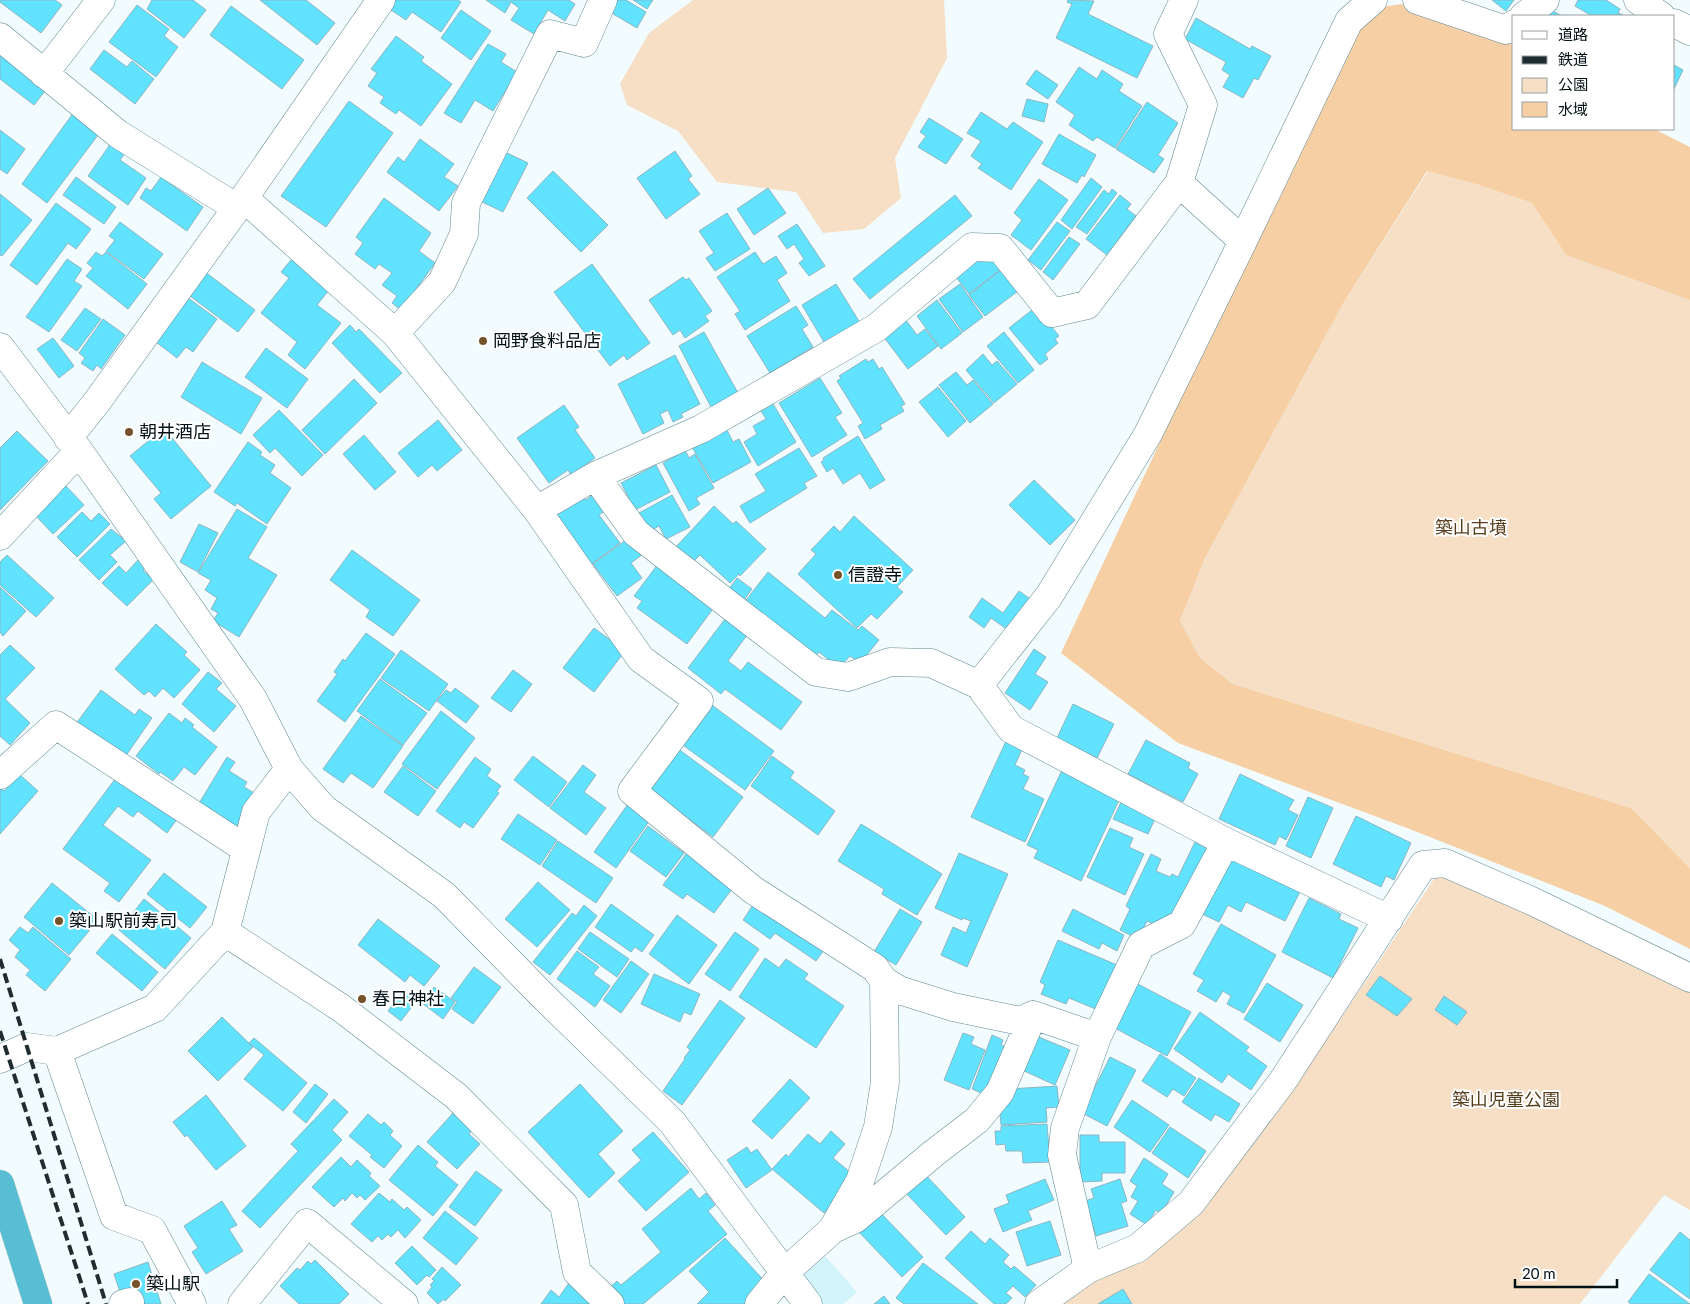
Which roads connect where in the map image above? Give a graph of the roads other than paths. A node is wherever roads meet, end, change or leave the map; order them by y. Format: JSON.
{"nodes":[{"id":1,"x":101,"y":0,"type":"edge"},
{"id":2,"x":381,"y":0,"type":"edge"},
{"id":3,"x":603,"y":0,"type":"edge"},
{"id":4,"x":1184,"y":0,"type":"edge"},
{"id":5,"x":1373,"y":0,"type":"edge"},
{"id":6,"x":1417,"y":0,"type":"edge"},
{"id":7,"x":1545,"y":0,"type":"edge"},
{"id":8,"x":1525,"y":15,"type":"edge"},
{"id":9,"x":1675,"y":24,"type":"edge"},
{"id":10,"x":1512,"y":26,"type":"edge"},
{"id":11,"x":1690,"y":31,"type":"edge"},
{"id":12,"x":0,"y":37,"type":"edge"},
{"id":13,"x":44,"y":74,"type":"junction"},
{"id":14,"x":1179,"y":183,"type":"junction"},
{"id":15,"x":241,"y":203,"type":"junction"},
{"id":16,"x":1243,"y":241,"type":"junction"},
{"id":17,"x":395,"y":333,"type":"junction"},
{"id":18,"x":0,"y":347,"type":"edge"},
{"id":19,"x":73,"y":444,"type":"junction"},
{"id":20,"x":595,"y":476,"type":"junction"},
{"id":21,"x":537,"y":510,"type":"junction"},
{"id":22,"x":0,"y":536,"type":"edge"},
{"id":23,"x":979,"y":685,"type":"junction"},
{"id":24,"x":289,"y":769,"type":"junction"},
{"id":25,"x":0,"y":775,"type":"edge"},
{"id":26,"x":1226,"y":842,"type":"junction"},
{"id":27,"x":246,"y":850,"type":"junction"},
{"id":28,"x":1389,"y":919,"type":"junction"},
{"id":29,"x":225,"y":932,"type":"junction"},
{"id":30,"x":1690,"y":978,"type":"edge"},
{"id":31,"x":884,"y":982,"type":"junction"},
{"id":32,"x":1034,"y":1015,"type":"junction"},
{"id":33,"x":1098,"y":1037,"type":"junction"},
{"id":34,"x":57,"y":1051,"type":"junction"},
{"id":35,"x":0,"y":1059,"type":"edge"},
{"id":36,"x":0,"y":1184,"type":"edge"},
{"id":37,"x":832,"y":1230,"type":"junction"},
{"id":38,"x":1088,"y":1268,"type":"junction"},
{"id":39,"x":784,"y":1273,"type":"junction"},
{"id":40,"x":38,"y":1304,"type":"edge"},
{"id":41,"x":192,"y":1304,"type":"edge"},
{"id":42,"x":242,"y":1304,"type":"edge"},
{"id":43,"x":404,"y":1304,"type":"edge"},
{"id":44,"x":610,"y":1304,"type":"edge"},
{"id":45,"x":759,"y":1304,"type":"edge"},
{"id":46,"x":808,"y":1304,"type":"edge"},
{"id":47,"x":1039,"y":1304,"type":"edge"}],
"edges":[{"from":1,"to":13,"type":"street"},
{"from":2,"to":15,"type":"street"},
{"from":3,"to":17,"type":"street"},
{"from":4,"to":14,"type":"street"},
{"from":5,"to":16,"type":"street"},
{"from":6,"to":10,"type":"street"},
{"from":7,"to":8,"type":"street"},
{"from":9,"to":11,"type":"street"},
{"from":12,"to":13,"type":"street"},
{"from":13,"to":15,"type":"street"},
{"from":14,"to":16,"type":"street"},
{"from":14,"to":20,"type":"street"},
{"from":15,"to":17,"type":"street"},
{"from":15,"to":19,"type":"street"},
{"from":16,"to":23,"type":"street"},
{"from":17,"to":21,"type":"street"},
{"from":18,"to":19,"type":"street"},
{"from":19,"to":22,"type":"street"},
{"from":19,"to":24,"type":"street"},
{"from":20,"to":21,"type":"street"},
{"from":20,"to":23,"type":"street"},
{"from":21,"to":31,"type":"street"},
{"from":23,"to":26,"type":"street"},
{"from":24,"to":27,"type":"street"},
{"from":24,"to":39,"type":"street"},
{"from":25,"to":27,"type":"street"},
{"from":26,"to":28,"type":"street"},
{"from":26,"to":33,"type":"street"},
{"from":27,"to":29,"type":"street"},
{"from":28,"to":30,"type":"street"},
{"from":28,"to":38,"type":"street"},
{"from":29,"to":34,"type":"street"},
{"from":29,"to":44,"type":"street"},
{"from":31,"to":32,"type":"street"},
{"from":31,"to":37,"type":"street"},
{"from":32,"to":33,"type":"street"},
{"from":32,"to":37,"type":"street"},
{"from":33,"to":38,"type":"street"},
{"from":34,"to":35,"type":"street"},
{"from":34,"to":41,"type":"street"},
{"from":36,"to":40,"type":"highway"},
{"from":37,"to":39,"type":"street"},
{"from":38,"to":47,"type":"street"},
{"from":39,"to":45,"type":"street"},
{"from":39,"to":46,"type":"street"},
{"from":42,"to":43,"type":"street"}]}
